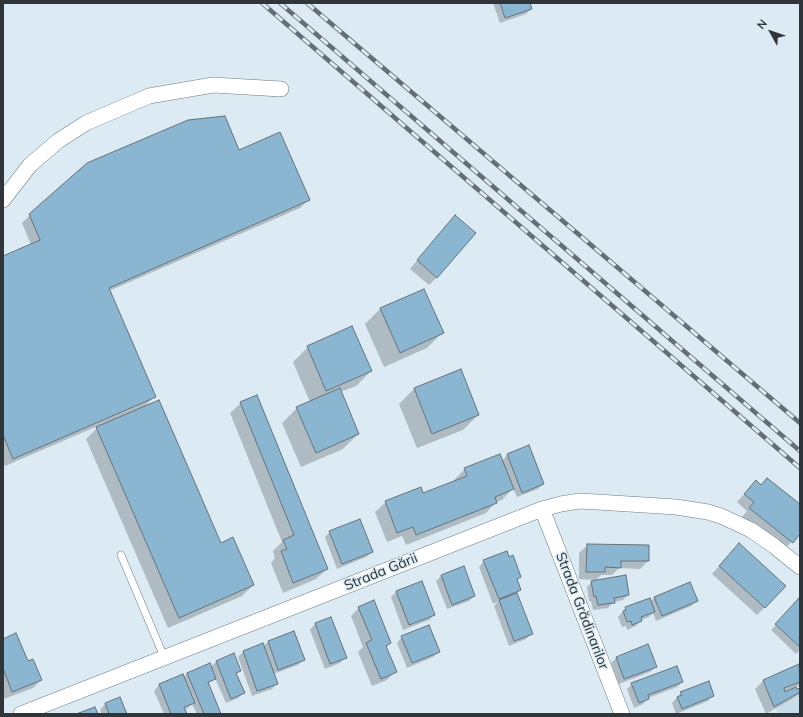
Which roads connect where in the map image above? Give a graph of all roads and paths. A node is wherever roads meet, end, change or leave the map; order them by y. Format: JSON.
{"nodes":[{"id":1,"x":281,"y":89,"type":"dead end"},
{"id":2,"x":3,"y":200,"type":"edge"},
{"id":3,"x":542,"y":509,"type":"junction"},
{"id":4,"x":121,"y":555,"type":"dead end"},
{"id":5,"x":800,"y":567,"type":"edge"},
{"id":6,"x":164,"y":657,"type":"junction"},
{"id":7,"x":21,"y":714,"type":"edge"},
{"id":8,"x":622,"y":714,"type":"edge"}],
"edges":[{"from":1,"to":2,"type":"street"},
{"from":3,"to":5,"type":"street","name":"Strada Gării"},
{"from":3,"to":6,"type":"street","name":"Strada Gării"},
{"from":3,"to":8,"type":"street","name":"Strada Grădinarilor"},
{"from":4,"to":6,"type":"lane"},
{"from":6,"to":7,"type":"street","name":"Strada Gării"}]}
